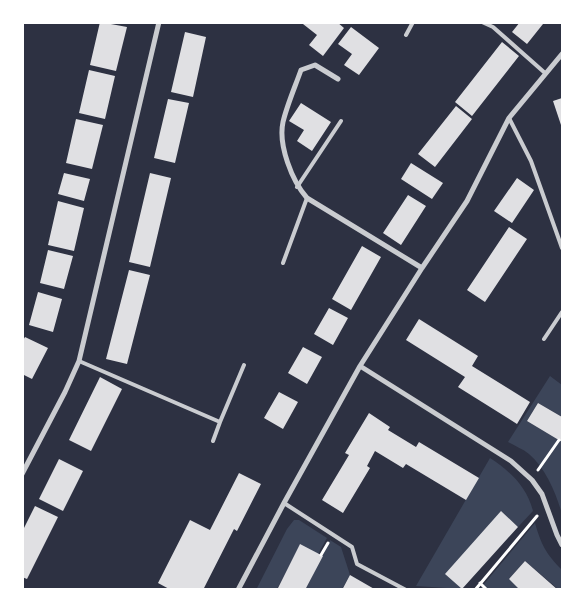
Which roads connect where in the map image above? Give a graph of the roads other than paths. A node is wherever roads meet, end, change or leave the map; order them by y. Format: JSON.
{"nodes":[{"id":1,"x":159,"y":22,"type":"edge"},
{"id":2,"x":413,"y":22,"type":"edge"},
{"id":3,"x":482,"y":22,"type":"edge"},
{"id":4,"x":406,"y":35,"type":"dead end"},
{"id":5,"x":562,"y":54,"type":"edge"},
{"id":6,"x":545,"y":73,"type":"junction"},
{"id":7,"x":338,"y":79,"type":"dead end"},
{"id":8,"x":509,"y":118,"type":"junction"},
{"id":9,"x":341,"y":121,"type":"dead end"},
{"id":10,"x":297,"y":187,"type":"junction"},
{"id":11,"x":307,"y":198,"type":"junction"},
{"id":12,"x":562,"y":248,"type":"edge"},
{"id":13,"x":283,"y":263,"type":"dead end"},
{"id":14,"x":422,"y":268,"type":"junction"},
{"id":15,"x":562,"y":312,"type":"edge"},
{"id":16,"x":544,"y":339,"type":"dead end"},
{"id":17,"x":79,"y":361,"type":"junction"},
{"id":18,"x":244,"y":365,"type":"dead end"},
{"id":19,"x":360,"y":366,"type":"junction"},
{"id":20,"x":220,"y":422,"type":"junction"},
{"id":21,"x":213,"y":441,"type":"dead end"},
{"id":22,"x":22,"y":474,"type":"edge"},
{"id":23,"x":284,"y":503,"type":"junction"},
{"id":24,"x":562,"y":545,"type":"edge"},
{"id":25,"x":238,"y":590,"type":"edge"},
{"id":26,"x":406,"y":590,"type":"edge"}],
"edges":[{"from":1,"to":17,"type":"street"},
{"from":2,"to":4,"type":"lane"},
{"from":3,"to":6,"type":"lane"},
{"from":5,"to":6,"type":"street"},
{"from":6,"to":8,"type":"street"},
{"from":7,"to":10,"type":"street"},
{"from":8,"to":12,"type":"lane"},
{"from":8,"to":14,"type":"street"},
{"from":9,"to":10,"type":"lane"},
{"from":10,"to":11,"type":"street"},
{"from":11,"to":13,"type":"lane"},
{"from":11,"to":14,"type":"street"},
{"from":14,"to":19,"type":"street"},
{"from":15,"to":16,"type":"lane"},
{"from":17,"to":20,"type":"lane"},
{"from":17,"to":22,"type":"street"},
{"from":18,"to":20,"type":"lane"},
{"from":19,"to":23,"type":"street"},
{"from":19,"to":24,"type":"street"},
{"from":20,"to":21,"type":"lane"},
{"from":23,"to":25,"type":"street"},
{"from":23,"to":26,"type":"lane"}]}
